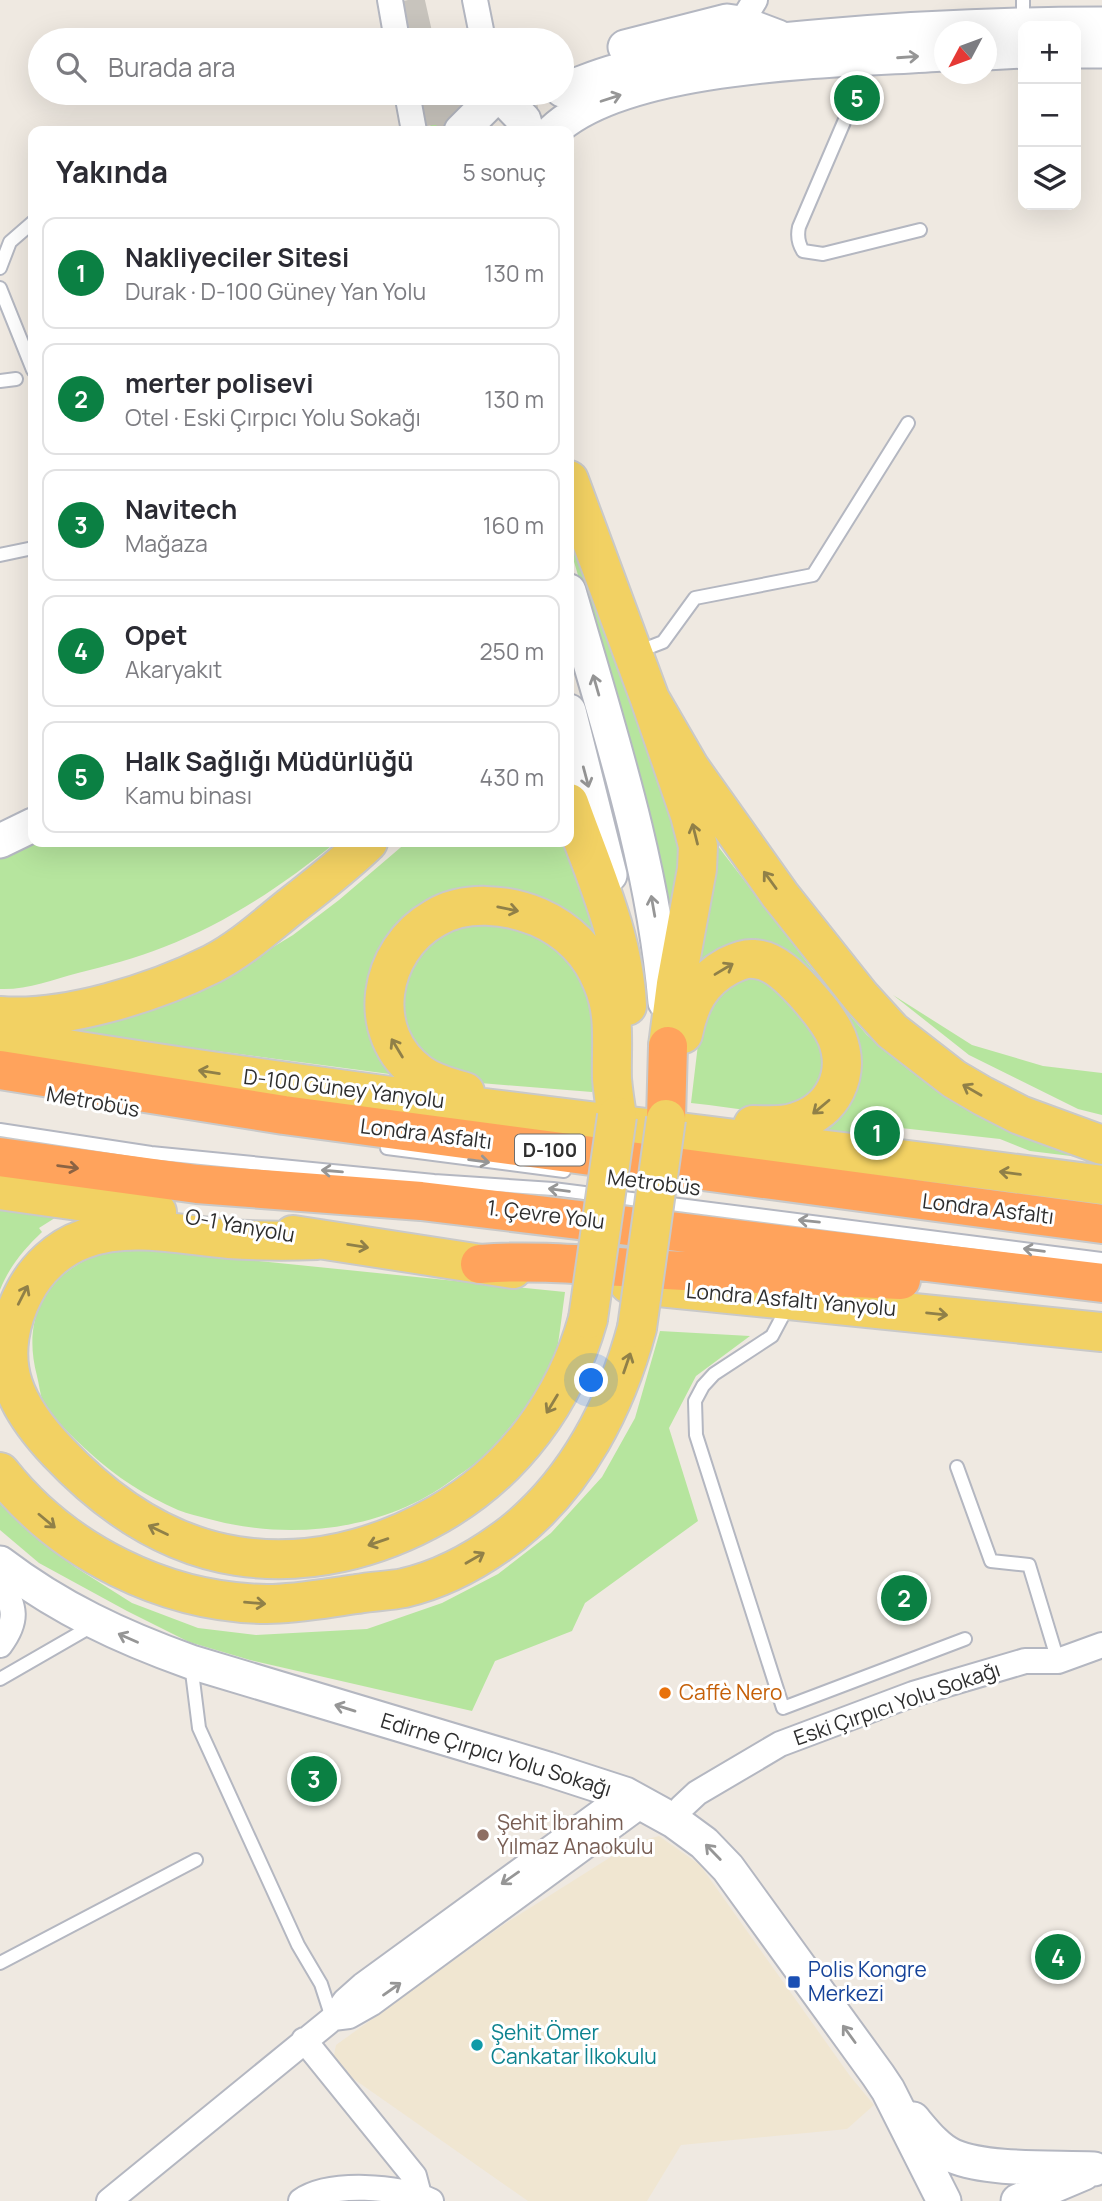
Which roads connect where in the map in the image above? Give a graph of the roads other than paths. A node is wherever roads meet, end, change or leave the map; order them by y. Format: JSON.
{"nodes":[{"id":1,"x":390,"y":0,"type":"edge"},
{"id":2,"x":475,"y":0,"type":"edge"},
{"id":3,"x":748,"y":11,"type":"edge"},
{"id":4,"x":1081,"y":24,"type":"edge"},
{"id":5,"x":1102,"y":24,"type":"edge"},
{"id":6,"x":1018,"y":25,"type":"edge"},
{"id":7,"x":395,"y":28,"type":"edge"},
{"id":8,"x":481,"y":28,"type":"edge"},
{"id":9,"x":1018,"y":29,"type":"edge"},
{"id":10,"x":784,"y":40,"type":"junction"},
{"id":11,"x":997,"y":45,"type":"edge"},
{"id":12,"x":1081,"y":51,"type":"edge"},
{"id":13,"x":1102,"y":51,"type":"edge"},
{"id":14,"x":934,"y":55,"type":"edge"},
{"id":15,"x":858,"y":60,"type":"junction"},
{"id":16,"x":574,"y":63,"type":"edge"},
{"id":17,"x":574,"y":86,"type":"edge"},
{"id":18,"x":409,"y":105,"type":"edge"},
{"id":19,"x":486,"y":105,"type":"edge"},
{"id":20,"x":511,"y":105,"type":"edge"},
{"id":21,"x":413,"y":126,"type":"edge"},
{"id":22,"x":466,"y":126,"type":"edge"},
{"id":23,"x":526,"y":126,"type":"edge"},
{"id":24,"x":558,"y":126,"type":"edge"},
{"id":25,"x":28,"y":226,"type":"edge"},
{"id":26,"x":920,"y":230,"type":"dead end"},
{"id":27,"x":0,"y":268,"type":"edge"},
{"id":28,"x":0,"y":288,"type":"edge"},
{"id":29,"x":28,"y":356,"type":"edge"},
{"id":30,"x":16,"y":379,"type":"dead end"},
{"id":31,"x":0,"y":381,"type":"edge"},
{"id":32,"x":908,"y":423,"type":"dead end"},
{"id":33,"x":574,"y":494,"type":"edge"},
{"id":34,"x":28,"y":549,"type":"edge"},
{"id":35,"x":0,"y":555,"type":"edge"},
{"id":36,"x":574,"y":609,"type":"edge"},
{"id":37,"x":633,"y":654,"type":"junction"},
{"id":38,"x":650,"y":699,"type":"junction"},
{"id":39,"x":574,"y":731,"type":"edge"},
{"id":40,"x":574,"y":816,"type":"edge"},
{"id":41,"x":28,"y":827,"type":"edge"},
{"id":42,"x":0,"y":841,"type":"edge"},
{"id":43,"x":363,"y":847,"type":"edge"},
{"id":44,"x":387,"y":847,"type":"edge"},
{"id":45,"x":243,"y":945,"type":"junction"},
{"id":46,"x":625,"y":977,"type":"junction"},
{"id":47,"x":0,"y":1016,"type":"edge"},
{"id":48,"x":0,"y":1038,"type":"edge"},
{"id":49,"x":668,"y":1046,"type":"junction"},
{"id":50,"x":0,"y":1070,"type":"edge"},
{"id":51,"x":519,"y":1112,"type":"junction"},
{"id":52,"x":617,"y":1116,"type":"junction"},
{"id":53,"x":678,"y":1126,"type":"junction"},
{"id":54,"x":0,"y":1130,"type":"edge"},
{"id":55,"x":1102,"y":1145,"type":"edge"},
{"id":56,"x":372,"y":1146,"type":"dead end"},
{"id":57,"x":0,"y":1157,"type":"edge"},
{"id":58,"x":622,"y":1179,"type":"dead end"},
{"id":59,"x":649,"y":1182,"type":"dead end"},
{"id":60,"x":675,"y":1185,"type":"dead end"},
{"id":61,"x":1102,"y":1185,"type":"edge"},
{"id":62,"x":0,"y":1190,"type":"edge"},
{"id":63,"x":1102,"y":1224,"type":"edge"},
{"id":64,"x":317,"y":1240,"type":"junction"},
{"id":65,"x":480,"y":1264,"type":"junction"},
{"id":66,"x":1098,"y":1274,"type":"edge"},
{"id":67,"x":791,"y":1301,"type":"junction"},
{"id":68,"x":1102,"y":1332,"type":"edge"},
{"id":69,"x":957,"y":1467,"type":"dead end"},
{"id":70,"x":0,"y":1472,"type":"edge"},
{"id":71,"x":0,"y":1563,"type":"edge"},
{"id":72,"x":0,"y":1582,"type":"edge"},
{"id":73,"x":96,"y":1624,"type":"junction"},
{"id":74,"x":965,"y":1639,"type":"dead end"},
{"id":75,"x":0,"y":1645,"type":"edge"},
{"id":76,"x":1102,"y":1645,"type":"edge"},
{"id":77,"x":1058,"y":1661,"type":"junction"},
{"id":78,"x":191,"y":1662,"type":"junction"},
{"id":79,"x":0,"y":1679,"type":"edge"},
{"id":80,"x":634,"y":1799,"type":"junction"},
{"id":81,"x":674,"y":1821,"type":"junction"},
{"id":82,"x":196,"y":1860,"type":"dead end"},
{"id":83,"x":0,"y":1963,"type":"edge"},
{"id":84,"x":332,"y":2018,"type":"junction"},
{"id":85,"x":304,"y":2040,"type":"junction"},
{"id":86,"x":888,"y":2090,"type":"junction"},
{"id":87,"x":1099,"y":2174,"type":"edge"},
{"id":88,"x":425,"y":2198,"type":"edge"},
{"id":89,"x":109,"y":2201,"type":"edge"},
{"id":90,"x":300,"y":2201,"type":"edge"},
{"id":91,"x":944,"y":2201,"type":"edge"},
{"id":92,"x":1018,"y":2201,"type":"edge"},
{"id":93,"x":1076,"y":2201,"type":"edge"}],
"edges":[{"from":1,"to":7,"type":"street"},
{"from":2,"to":8,"type":"street"},
{"from":3,"to":10,"type":"main road"},
{"from":3,"to":16,"type":"main road"},
{"from":4,"to":5,"type":"main road"},
{"from":6,"to":10,"type":"main road"},
{"from":9,"to":11,"type":"main road"},
{"from":10,"to":17,"type":"main road"},
{"from":12,"to":13,"type":"main road"},
{"from":15,"to":14,"type":"main road","one_way":true},
{"from":24,"to":15,"type":"main road","one_way":true},
{"from":15,"to":26,"type":"lane"},
{"from":18,"to":21,"type":"street"},
{"from":19,"to":22,"type":"main road"},
{"from":20,"to":23,"type":"main road"},
{"from":25,"to":27,"type":"lane"},
{"from":28,"to":29,"type":"lane"},
{"from":30,"to":31,"type":"lane"},
{"from":32,"to":37,"type":"lane"},
{"from":33,"to":37,"type":"main road"},
{"from":34,"to":35,"type":"lane"},
{"from":49,"to":36,"type":"main road","one_way":true},
{"from":37,"to":38,"type":"main road"},
{"from":49,"to":38,"type":"main road","one_way":true},
{"from":55,"to":38,"type":"main road","one_way":true},
{"from":39,"to":46,"type":"main road","one_way":true},
{"from":40,"to":46,"type":"main road"},
{"from":41,"to":42,"type":"main road"},
{"from":43,"to":45,"type":"main road"},
{"from":44,"to":45,"type":"main road"},
{"from":45,"to":47,"type":"main road"},
{"from":46,"to":52,"type":"main road"},
{"from":51,"to":48,"type":"main road","name":"D-100 Güney Yanyolu","one_way":true},
{"from":49,"to":53,"type":"highway"},
{"from":50,"to":63,"type":"highway","name":"Londra Asfaltı","number":"D-100"},
{"from":51,"to":52,"type":"main road","one_way":true},
{"from":51,"to":53,"type":"main road","name":"D-100 Güney Yanyolu"},
{"from":52,"to":64,"type":"main road","one_way":true,"bridge":true},
{"from":53,"to":53,"type":"main road","one_way":true},
{"from":61,"to":53,"type":"main road","name":"D-100 Güney Yanyolu","one_way":true},
{"from":70,"to":53,"type":"main road","one_way":true,"bridge":true},
{"from":66,"to":54,"type":"lane","one_way":true},
{"from":56,"to":58,"type":"lane","name":"Metrobüs","one_way":true},
{"from":57,"to":66,"type":"highway","name":"1. Çevre Yolu","one_way":true},
{"from":59,"to":60,"type":"lane","name":"Metrobüs"},
{"from":62,"to":64,"type":"main road","name":"O-1 Yanyolu"},
{"from":64,"to":65,"type":"main road","name":"O-1 Yanyolu","one_way":true},
{"from":65,"to":66,"type":"highway"},
{"from":65,"to":67,"type":"main road","name":"Londra Asfaltı Yanyolu"},
{"from":67,"to":68,"type":"main road","name":"Londra Asfaltı Yanyolu","one_way":true},
{"from":67,"to":74,"type":"lane"},
{"from":69,"to":77,"type":"lane"},
{"from":71,"to":73,"type":"main road","name":"Edirne Çırpıcı Yolu Sokağı"},
{"from":72,"to":75,"type":"street"},
{"from":78,"to":73,"type":"main road","name":"Edirne Çırpıcı Yolu Sokağı","one_way":true},
{"from":73,"to":79,"type":"lane"},
{"from":76,"to":77,"type":"street","name":"Eski Çırpıcı Yolu Sokağı"},
{"from":77,"to":81,"type":"street","name":"Eski Çırpıcı Yolu Sokağı"},
{"from":80,"to":78,"type":"main road","name":"Edirne Çırpıcı Yolu Sokağı","one_way":true},
{"from":78,"to":84,"type":"lane"},
{"from":80,"to":81,"type":"main road","name":"Edirne Çırpıcı Yolu Sokağı"},
{"from":80,"to":84,"type":"street"},
{"from":86,"to":81,"type":"main road","name":"Edirne Çırpıcı Yolu Sokağı","one_way":true},
{"from":82,"to":83,"type":"lane"},
{"from":84,"to":85,"type":"street"},
{"from":85,"to":88,"type":"street"},
{"from":85,"to":89,"type":"street"},
{"from":86,"to":87,"type":"main road"},
{"from":86,"to":91,"type":"main road","name":"Edirne Çırpıcı Yolu Sokağı"},
{"from":87,"to":92,"type":"main road"},
{"from":87,"to":93,"type":"main road"},
{"from":88,"to":90,"type":"street"}]}
